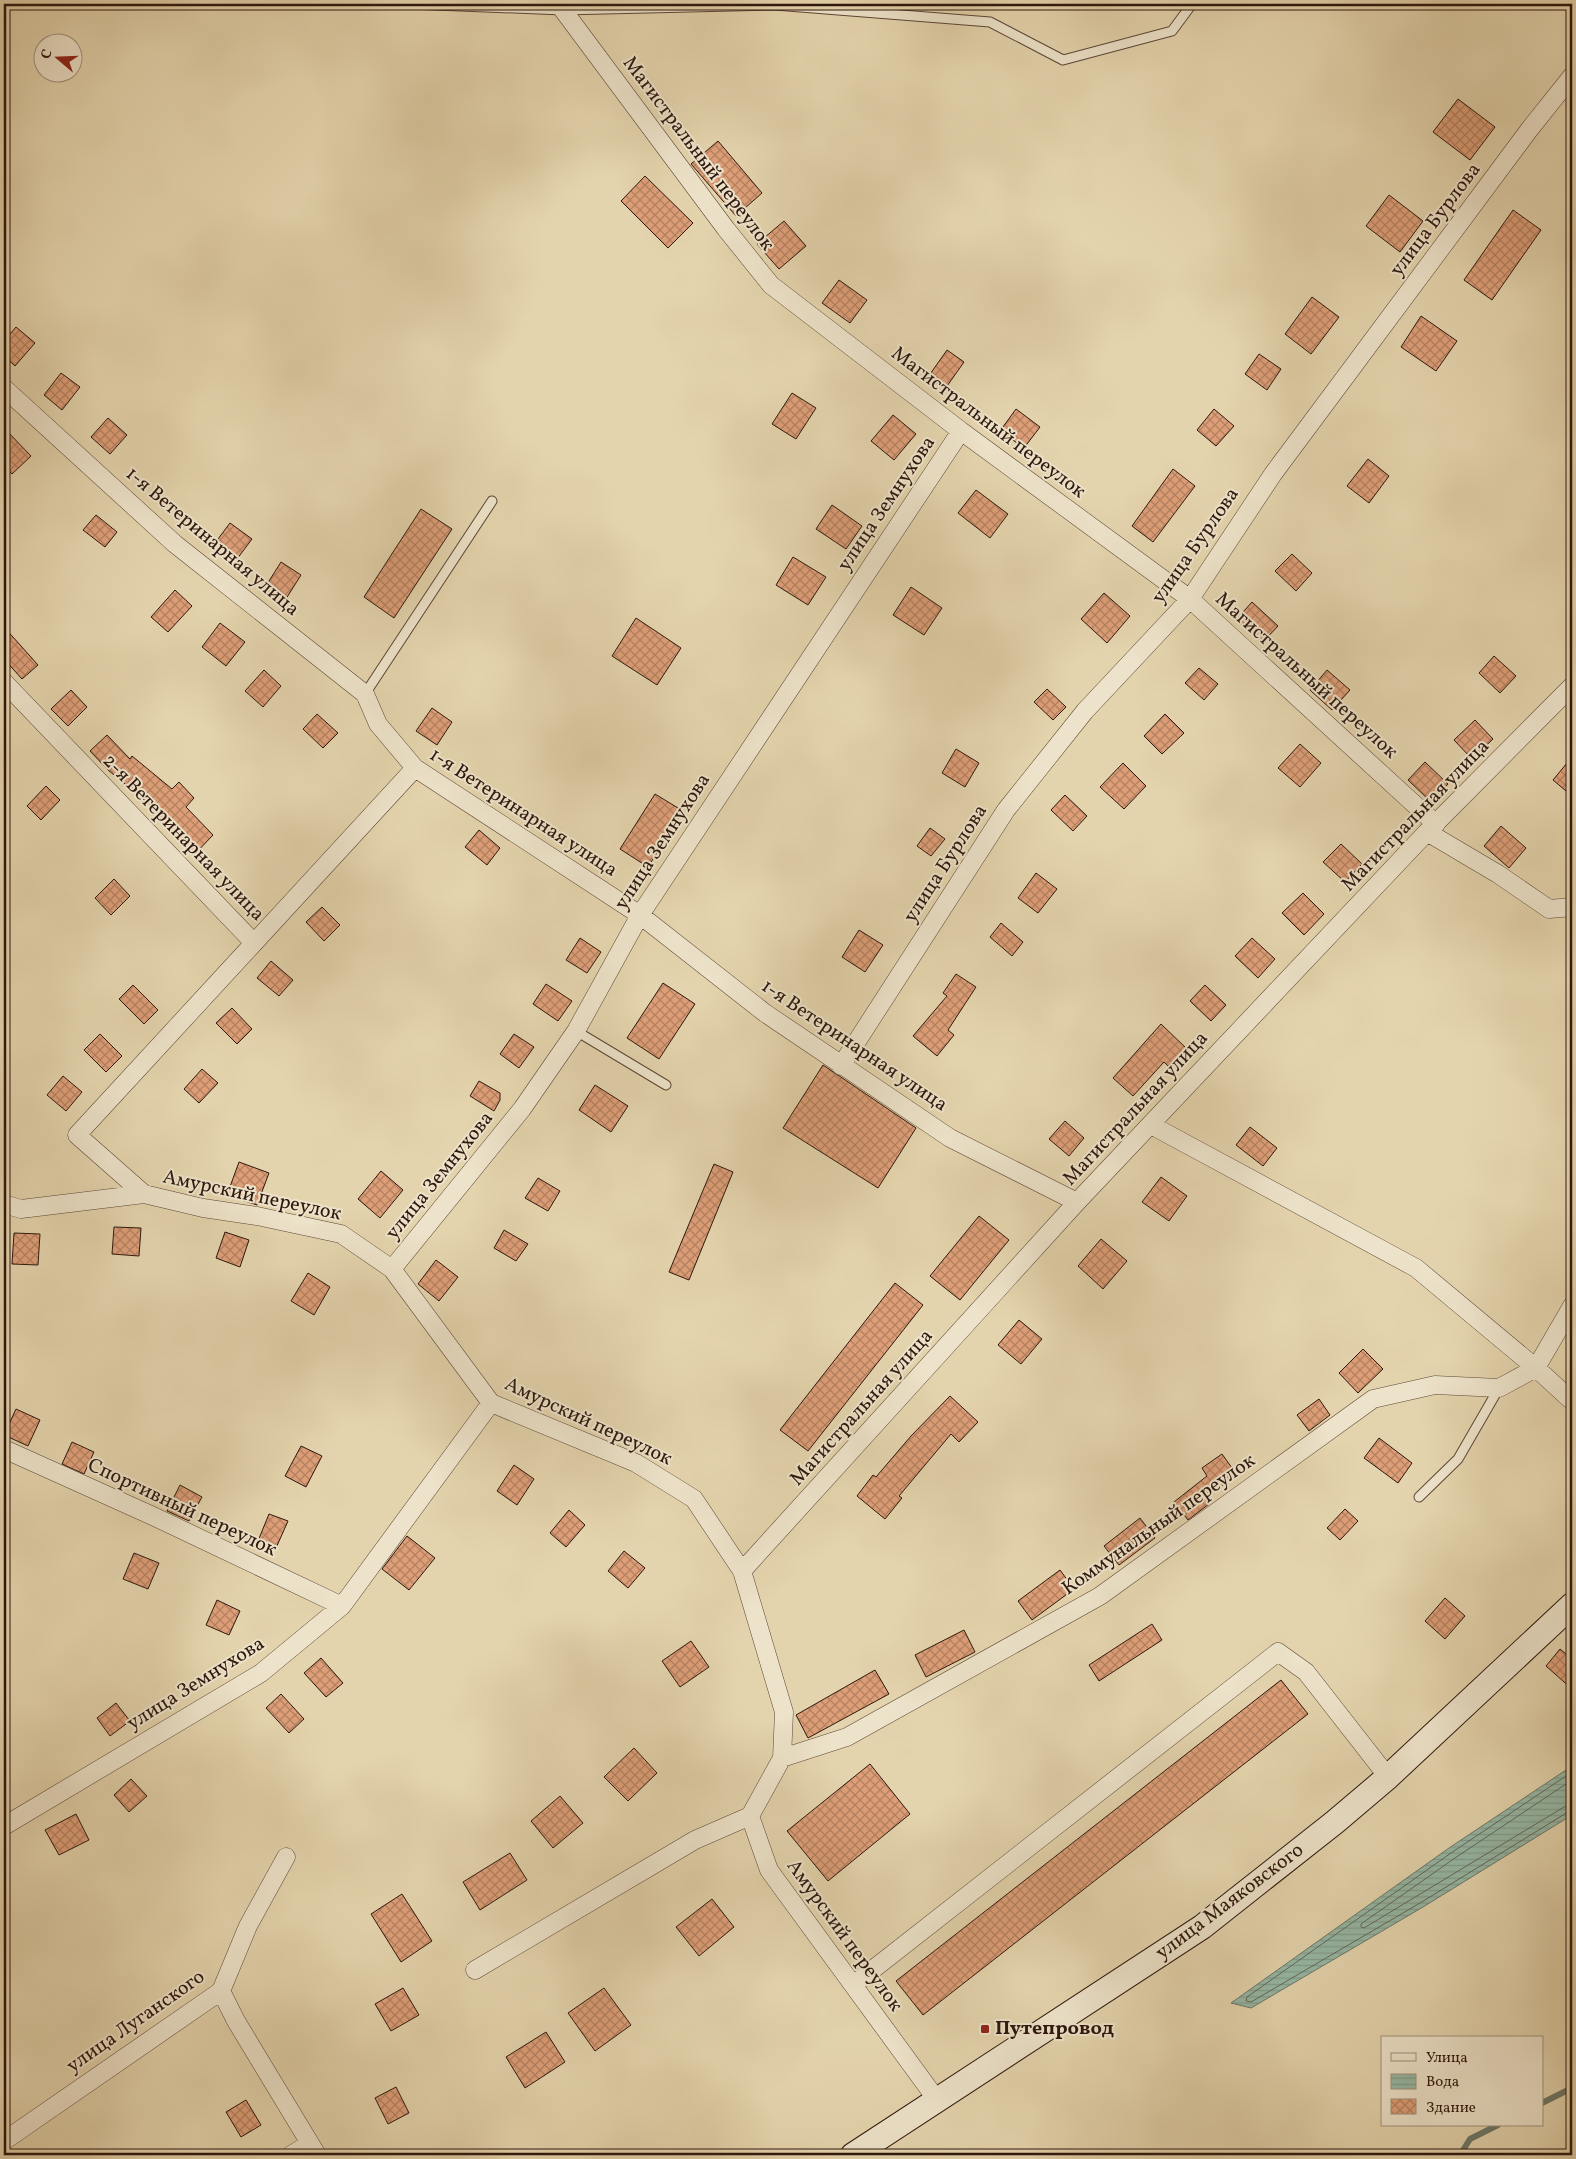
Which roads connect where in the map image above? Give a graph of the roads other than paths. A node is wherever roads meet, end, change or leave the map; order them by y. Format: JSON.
{"nodes":[{"id":1,"x":4,"y":4,"type":"edge"},
{"id":2,"x":47,"y":4,"type":"edge"},
{"id":3,"x":410,"y":4,"type":"edge"},
{"id":4,"x":1192,"y":4,"type":"edge"},
{"id":5,"x":563,"y":10,"type":"junction"},
{"id":6,"x":1572,"y":76,"type":"edge"},
{"id":7,"x":6,"y":394,"type":"edge"},
{"id":8,"x":961,"y":431,"type":"junction"},
{"id":9,"x":492,"y":501,"type":"dead end"},
{"id":10,"x":1190,"y":599,"type":"junction"},
{"id":11,"x":4,"y":682,"type":"edge"},
{"id":12,"x":1572,"y":686,"type":"edge"},
{"id":13,"x":365,"y":694,"type":"junction"},
{"id":14,"x":414,"y":768,"type":"junction"},
{"id":15,"x":1432,"y":828,"type":"junction"},
{"id":16,"x":1572,"y":907,"type":"edge"},
{"id":17,"x":640,"y":915,"type":"junction"},
{"id":18,"x":254,"y":943,"type":"junction"},
{"id":19,"x":576,"y":1031,"type":"junction"},
{"id":20,"x":841,"y":1066,"type":"junction"},
{"id":21,"x":666,"y":1086,"type":"dead end"},
{"id":22,"x":1151,"y":1125,"type":"junction"},
{"id":23,"x":144,"y":1194,"type":"junction"},
{"id":24,"x":1077,"y":1202,"type":"junction"},
{"id":25,"x":4,"y":1204,"type":"edge"},
{"id":26,"x":392,"y":1269,"type":"junction"},
{"id":27,"x":1572,"y":1306,"type":"edge"},
{"id":28,"x":1536,"y":1368,"type":"junction"},
{"id":29,"x":1499,"y":1388,"type":"junction"},
{"id":30,"x":1572,"y":1401,"type":"edge"},
{"id":31,"x":491,"y":1403,"type":"junction"},
{"id":32,"x":4,"y":1450,"type":"edge"},
{"id":33,"x":1419,"y":1497,"type":"dead end"},
{"id":34,"x":742,"y":1572,"type":"junction"},
{"id":35,"x":1572,"y":1605,"type":"edge"},
{"id":36,"x":342,"y":1606,"type":"junction"},
{"id":37,"x":782,"y":1758,"type":"junction"},
{"id":38,"x":1388,"y":1777,"type":"junction"},
{"id":39,"x":750,"y":1816,"type":"junction"},
{"id":40,"x":4,"y":1826,"type":"edge"},
{"id":41,"x":286,"y":1857,"type":"dead end"},
{"id":42,"x":475,"y":1970,"type":"dead end"},
{"id":43,"x":853,"y":1984,"type":"junction"},
{"id":44,"x":221,"y":1991,"type":"junction"},
{"id":45,"x":937,"y":2100,"type":"junction"},
{"id":46,"x":4,"y":2140,"type":"edge"},
{"id":47,"x":313,"y":2150,"type":"edge"},
{"id":48,"x":292,"y":2155,"type":"edge"},
{"id":49,"x":853,"y":2155,"type":"edge"}],
"edges":[{"from":1,"to":2,"type":"lane"},
{"from":3,"to":5,"type":"lane"},
{"from":4,"to":5,"type":"lane"},
{"from":5,"to":8,"type":"street","name":"Магистральный переулок"},
{"from":6,"to":10,"type":"street","name":"улица Бурлова"},
{"from":7,"to":13,"type":"street","name":"1-я Ветеринарная улица"},
{"from":8,"to":10,"type":"street","name":"Магистральный переулок"},
{"from":8,"to":17,"type":"street","name":"улица Земнухова"},
{"from":9,"to":13,"type":"lane"},
{"from":10,"to":15,"type":"street","name":"Магистральный переулок"},
{"from":10,"to":20,"type":"street","name":"улица Бурлова"},
{"from":11,"to":18,"type":"street","name":"2-я Ветеринарная улица"},
{"from":12,"to":15,"type":"street","name":"Магистральная улица"},
{"from":13,"to":14,"type":"street","name":"1-я Ветеринарная улица"},
{"from":14,"to":17,"type":"street","name":"1-я Ветеринарная улица"},
{"from":14,"to":18,"type":"street"},
{"from":15,"to":16,"type":"street","name":"Магистральный переулок"},
{"from":15,"to":22,"type":"street","name":"Магистральная улица"},
{"from":17,"to":19,"type":"street","name":"улица Земнухова"},
{"from":17,"to":20,"type":"street","name":"1-я Ветеринарная улица"},
{"from":18,"to":23,"type":"street","name":"2-я Ветеринарная улица"},
{"from":19,"to":21,"type":"lane"},
{"from":19,"to":26,"type":"street","name":"улица Земнухова"},
{"from":20,"to":24,"type":"street","name":"1-я Ветеринарная улица"},
{"from":22,"to":24,"type":"street","name":"Магистральная улица"},
{"from":22,"to":28,"type":"street"},
{"from":23,"to":25,"type":"street","name":"Амурский переулок"},
{"from":23,"to":26,"type":"street","name":"Амурский переулок"},
{"from":24,"to":34,"type":"street","name":"Магистральная улица"},
{"from":26,"to":31,"type":"street","name":"Амурский переулок"},
{"from":27,"to":28,"type":"street"},
{"from":28,"to":29,"type":"street"},
{"from":28,"to":30,"type":"street"},
{"from":29,"to":33,"type":"lane"},
{"from":29,"to":37,"type":"street","name":"Коммунальный переулок"},
{"from":31,"to":34,"type":"street","name":"Амурский переулок"},
{"from":31,"to":36,"type":"street","name":"улица Земнухова"},
{"from":32,"to":36,"type":"street","name":"Спортивный переулок"},
{"from":34,"to":37,"type":"street","name":"Амурский переулок"},
{"from":35,"to":38,"type":"main road","name":"улица Маяковского"},
{"from":36,"to":40,"type":"street","name":"улица Земнухова"},
{"from":37,"to":39,"type":"street","name":"Амурский переулок"},
{"from":38,"to":43,"type":"street"},
{"from":38,"to":45,"type":"main road","name":"улица Маяковского"},
{"from":39,"to":42,"type":"street"},
{"from":39,"to":43,"type":"street","name":"Амурский переулок"},
{"from":41,"to":44,"type":"street","name":"улица Луганского"},
{"from":43,"to":45,"type":"street","name":"Амурский переулок"},
{"from":44,"to":46,"type":"street","name":"улица Луганского"},
{"from":44,"to":47,"type":"street"},
{"from":45,"to":49,"type":"main road","name":"улица Маяковского"},
{"from":47,"to":48,"type":"street"}]}
